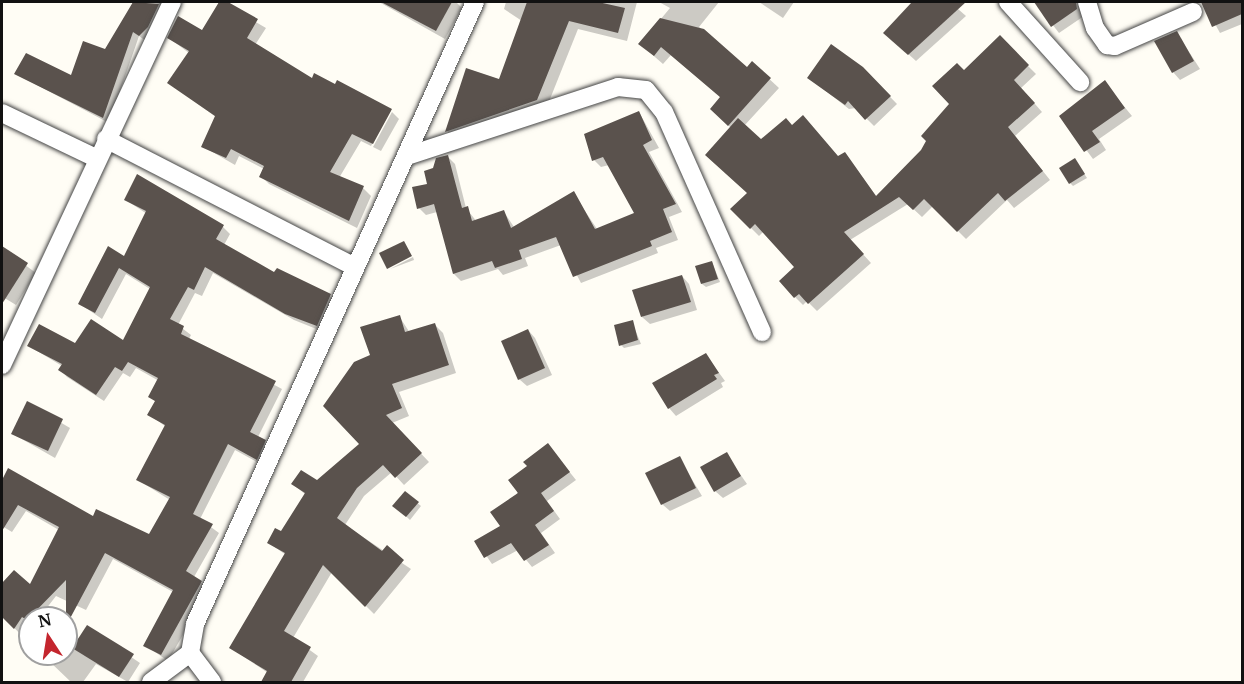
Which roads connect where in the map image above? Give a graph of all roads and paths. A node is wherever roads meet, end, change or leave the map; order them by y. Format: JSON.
{"nodes":[{"id":1,"x":172,"y":2,"type":"edge"},
{"id":2,"x":475,"y":2,"type":"edge"},
{"id":3,"x":1008,"y":2,"type":"edge"},
{"id":4,"x":1087,"y":2,"type":"edge"},
{"id":5,"x":1192,"y":12,"type":"dead end"},
{"id":6,"x":1080,"y":82,"type":"dead end"},
{"id":7,"x":2,"y":113,"type":"edge"},
{"id":8,"x":106,"y":139,"type":"junction"},
{"id":9,"x":407,"y":156,"type":"junction"},
{"id":10,"x":96,"y":158,"type":"junction"},
{"id":11,"x":353,"y":266,"type":"junction"},
{"id":12,"x":762,"y":332,"type":"dead end"},
{"id":13,"x":2,"y":365,"type":"edge"},
{"id":14,"x":190,"y":653,"type":"junction"},
{"id":15,"x":151,"y":682,"type":"edge"},
{"id":16,"x":213,"y":682,"type":"edge"}],
"edges":[{"from":1,"to":8,"type":"street"},
{"from":2,"to":9,"type":"street"},
{"from":3,"to":6,"type":"street"},
{"from":4,"to":5,"type":"street"},
{"from":7,"to":10,"type":"street"},
{"from":8,"to":10,"type":"street"},
{"from":8,"to":11,"type":"street"},
{"from":9,"to":11,"type":"street"},
{"from":9,"to":12,"type":"street"},
{"from":10,"to":13,"type":"street"},
{"from":11,"to":14,"type":"street"},
{"from":14,"to":15,"type":"street"},
{"from":14,"to":16,"type":"street"}]}
